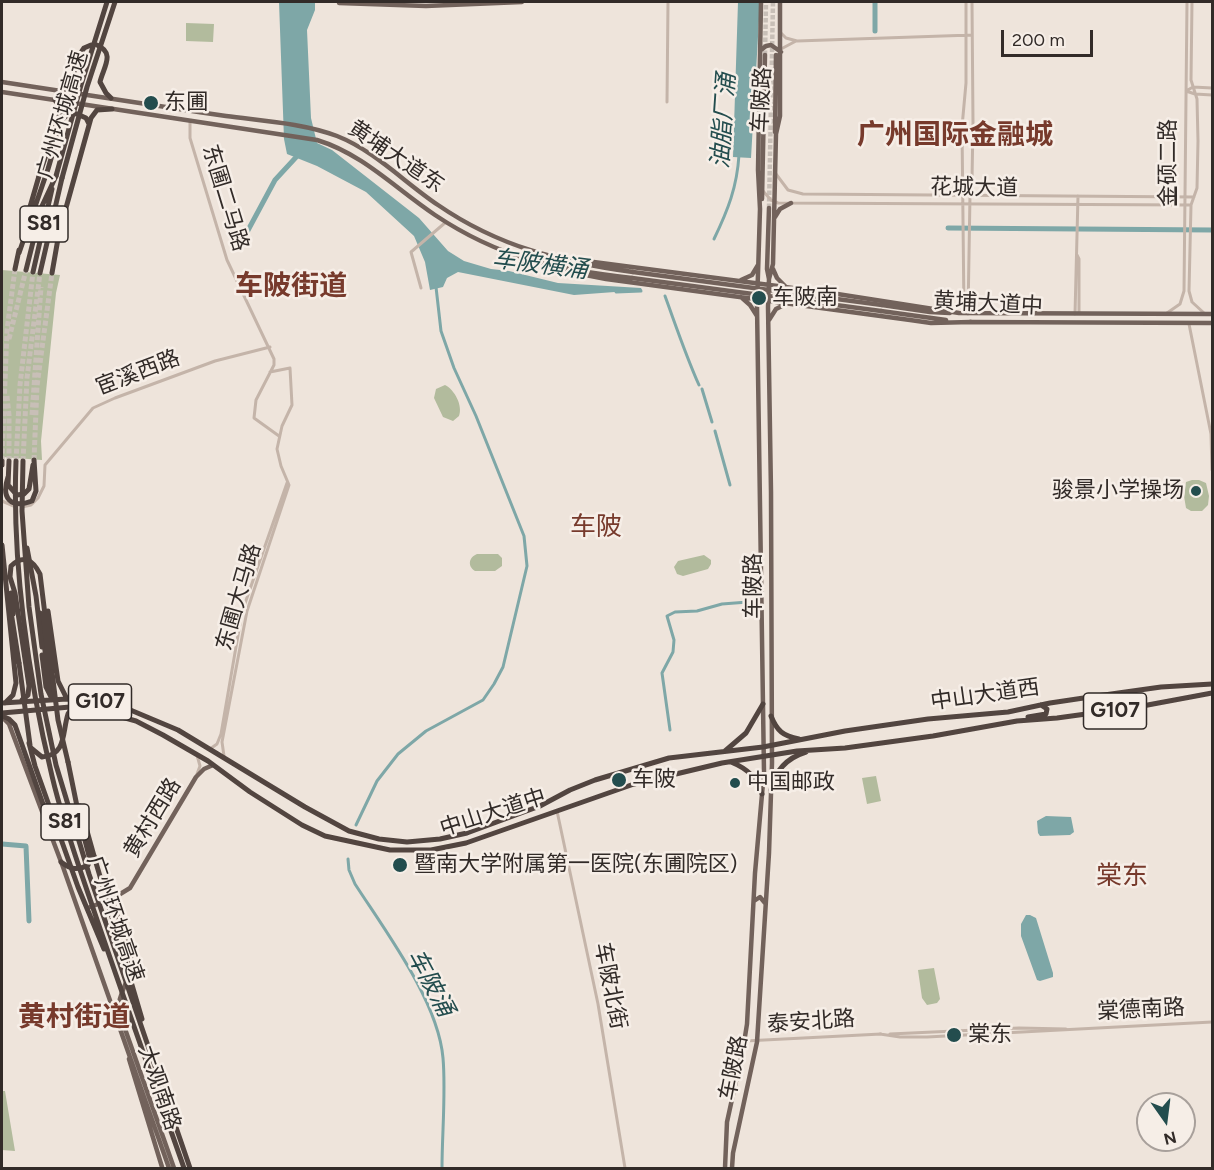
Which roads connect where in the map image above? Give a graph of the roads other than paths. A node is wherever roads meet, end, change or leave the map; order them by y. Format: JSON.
{"nodes":[{"id":1,"x":106,"y":2,"type":"edge"},
{"id":2,"x":115,"y":2,"type":"edge"},
{"id":3,"x":522,"y":2,"type":"edge"},
{"id":4,"x":668,"y":2,"type":"edge"},
{"id":5,"x":761,"y":2,"type":"edge"},
{"id":6,"x":782,"y":2,"type":"edge"},
{"id":7,"x":966,"y":2,"type":"edge"},
{"id":8,"x":972,"y":2,"type":"edge"},
{"id":9,"x":1187,"y":2,"type":"edge"},
{"id":10,"x":1191,"y":2,"type":"edge"},
{"id":11,"x":339,"y":3,"type":"edge"},
{"id":12,"x":367,"y":3,"type":"edge"},
{"id":13,"x":480,"y":3,"type":"edge"},
{"id":14,"x":781,"y":33,"type":"junction"},
{"id":15,"x":966,"y":34,"type":"junction"},
{"id":16,"x":972,"y":34,"type":"junction"},
{"id":17,"x":797,"y":41,"type":"junction"},
{"id":18,"x":760,"y":51,"type":"junction"},
{"id":19,"x":779,"y":52,"type":"junction"},
{"id":20,"x":765,"y":55,"type":"tunnel mouth"},
{"id":21,"x":2,"y":82,"type":"edge"},
{"id":22,"x":1193,"y":87,"type":"junction"},
{"id":23,"x":1212,"y":88,"type":"edge"},
{"id":24,"x":1186,"y":91,"type":"junction"},
{"id":25,"x":2,"y":92,"type":"edge"},
{"id":26,"x":1195,"y":94,"type":"junction"},
{"id":27,"x":1212,"y":95,"type":"edge"},
{"id":28,"x":111,"y":98,"type":"junction"},
{"id":29,"x":55,"y":100,"type":"junction"},
{"id":30,"x":667,"y":102,"type":"dead end"},
{"id":31,"x":112,"y":109,"type":"junction"},
{"id":32,"x":190,"y":120,"type":"junction"},
{"id":33,"x":62,"y":121,"type":"junction"},
{"id":34,"x":89,"y":124,"type":"junction"},
{"id":35,"x":775,"y":172,"type":"junction"},
{"id":36,"x":59,"y":177,"type":"junction"},
{"id":37,"x":763,"y":190,"type":"junction"},
{"id":38,"x":774,"y":190,"type":"junction"},
{"id":39,"x":964,"y":195,"type":"junction"},
{"id":40,"x":970,"y":195,"type":"junction"},
{"id":41,"x":1078,"y":196,"type":"junction"},
{"id":42,"x":1185,"y":197,"type":"junction"},
{"id":43,"x":1194,"y":197,"type":"junction"},
{"id":44,"x":774,"y":202,"type":"junction"},
{"id":45,"x":791,"y":203,"type":"junction"},
{"id":46,"x":964,"y":204,"type":"junction"},
{"id":47,"x":1078,"y":204,"type":"junction"},
{"id":48,"x":970,"y":205,"type":"junction"},
{"id":49,"x":1185,"y":206,"type":"junction"},
{"id":50,"x":1191,"y":206,"type":"junction"},
{"id":51,"x":769,"y":208,"type":"tunnel mouth"},
{"id":52,"x":760,"y":209,"type":"junction"},
{"id":53,"x":460,"y":219,"type":"junction"},
{"id":54,"x":774,"y":219,"type":"junction"},
{"id":55,"x":446,"y":222,"type":"junction"},
{"id":56,"x":455,"y":228,"type":"junction"},
{"id":57,"x":500,"y":239,"type":"junction"},
{"id":58,"x":496,"y":248,"type":"junction"},
{"id":59,"x":19,"y":253,"type":"junction"},
{"id":60,"x":552,"y":258,"type":"junction"},
{"id":61,"x":759,"y":260,"type":"junction"},
{"id":62,"x":773,"y":264,"type":"junction"},
{"id":63,"x":551,"y":266,"type":"junction"},
{"id":64,"x":15,"y":268,"type":"tunnel mouth"},
{"id":65,"x":26,"y":270,"type":"tunnel mouth"},
{"id":66,"x":37,"y":273,"type":"tunnel mouth"},
{"id":67,"x":52,"y":273,"type":"tunnel mouth"},
{"id":68,"x":633,"y":275,"type":"junction"},
{"id":69,"x":716,"y":278,"type":"junction"},
{"id":70,"x":733,"y":280,"type":"junction"},
{"id":71,"x":769,"y":282,"type":"junction"},
{"id":72,"x":759,"y":283,"type":"junction"},
{"id":73,"x":788,"y":287,"type":"junction"},
{"id":74,"x":421,"y":288,"type":"dead end"},
{"id":75,"x":764,"y":288,"type":"joint"},
{"id":76,"x":800,"y":289,"type":"junction"},
{"id":77,"x":826,"y":292,"type":"junction"},
{"id":78,"x":713,"y":293,"type":"junction"},
{"id":79,"x":730,"y":295,"type":"junction"},
{"id":80,"x":763,"y":295,"type":"joint"},
{"id":81,"x":739,"y":296,"type":"junction"},
{"id":82,"x":758,"y":299,"type":"junction"},
{"id":83,"x":768,"y":300,"type":"junction"},
{"id":84,"x":791,"y":303,"type":"junction"},
{"id":85,"x":798,"y":304,"type":"junction"},
{"id":86,"x":824,"y":308,"type":"junction"},
{"id":87,"x":964,"y":313,"type":"junction"},
{"id":88,"x":1009,"y":314,"type":"junction"},
{"id":89,"x":1044,"y":314,"type":"junction"},
{"id":90,"x":1077,"y":314,"type":"junction"},
{"id":91,"x":1164,"y":314,"type":"junction"},
{"id":92,"x":1206,"y":314,"type":"junction"},
{"id":93,"x":1212,"y":314,"type":"edge"},
{"id":94,"x":758,"y":318,"type":"junction"},
{"id":95,"x":971,"y":322,"type":"junction"},
{"id":96,"x":1009,"y":323,"type":"junction"},
{"id":97,"x":1044,"y":323,"type":"junction"},
{"id":98,"x":1212,"y":323,"type":"edge"},
{"id":99,"x":768,"y":324,"type":"junction"},
{"id":100,"x":1189,"y":324,"type":"junction"},
{"id":101,"x":758,"y":325,"type":"junction"},
{"id":102,"x":270,"y":346,"type":"junction"},
{"id":103,"x":270,"y":372,"type":"junction"},
{"id":104,"x":279,"y":436,"type":"junction"},
{"id":105,"x":9,"y":461,"type":"tunnel mouth"},
{"id":106,"x":1212,"y":470,"type":"edge"},
{"id":107,"x":8,"y":477,"type":"junction"},
{"id":108,"x":2,"y":501,"type":"edge"},
{"id":109,"x":23,"y":528,"type":"junction"},
{"id":110,"x":2,"y":546,"type":"edge"},
{"id":111,"x":10,"y":577,"type":"junction"},
{"id":112,"x":761,"y":578,"type":"junction"},
{"id":113,"x":771,"y":578,"type":"junction"},
{"id":114,"x":44,"y":595,"type":"junction"},
{"id":115,"x":8,"y":596,"type":"junction"},
{"id":116,"x":761,"y":599,"type":"junction"},
{"id":117,"x":771,"y":599,"type":"junction"},
{"id":118,"x":14,"y":621,"type":"junction"},
{"id":119,"x":43,"y":647,"type":"junction"},
{"id":120,"x":50,"y":673,"type":"junction"},
{"id":121,"x":1212,"y":684,"type":"edge"},
{"id":122,"x":1212,"y":693,"type":"edge"},
{"id":123,"x":53,"y":698,"type":"junction"},
{"id":124,"x":67,"y":699,"type":"junction"},
{"id":125,"x":229,"y":700,"type":"junction"},
{"id":126,"x":2,"y":703,"type":"edge"},
{"id":127,"x":18,"y":703,"type":"junction"},
{"id":128,"x":763,"y":704,"type":"junction"},
{"id":129,"x":1041,"y":705,"type":"junction"},
{"id":130,"x":84,"y":709,"type":"junction"},
{"id":131,"x":2,"y":715,"type":"edge"},
{"id":132,"x":771,"y":716,"type":"junction"},
{"id":133,"x":1017,"y":721,"type":"junction"},
{"id":134,"x":171,"y":727,"type":"junction"},
{"id":135,"x":163,"y":735,"type":"junction"},
{"id":136,"x":191,"y":738,"type":"junction"},
{"id":137,"x":809,"y":739,"type":"junction"},
{"id":138,"x":786,"y":743,"type":"junction"},
{"id":139,"x":30,"y":745,"type":"junction"},
{"id":140,"x":771,"y":745,"type":"junction"},
{"id":141,"x":182,"y":746,"type":"junction"},
{"id":142,"x":763,"y":747,"type":"junction"},
{"id":143,"x":747,"y":748,"type":"junction"},
{"id":144,"x":210,"y":749,"type":"junction"},
{"id":145,"x":816,"y":750,"type":"junction"},
{"id":146,"x":724,"y":752,"type":"junction"},
{"id":147,"x":787,"y":752,"type":"junction"},
{"id":148,"x":196,"y":754,"type":"junction"},
{"id":149,"x":771,"y":754,"type":"junction"},
{"id":150,"x":763,"y":756,"type":"junction"},
{"id":151,"x":224,"y":758,"type":"junction"},
{"id":152,"x":746,"y":759,"type":"junction"},
{"id":153,"x":68,"y":762,"type":"junction"},
{"id":154,"x":729,"y":762,"type":"junction"},
{"id":155,"x":215,"y":765,"type":"junction"},
{"id":156,"x":196,"y":777,"type":"junction"},
{"id":157,"x":771,"y":790,"type":"junction"},
{"id":158,"x":762,"y":794,"type":"junction"},
{"id":159,"x":557,"y":810,"type":"junction"},
{"id":160,"x":62,"y":842,"type":"junction"},
{"id":161,"x":61,"y":862,"type":"junction"},
{"id":162,"x":755,"y":873,"type":"junction"},
{"id":163,"x":768,"y":874,"type":"junction"},
{"id":164,"x":112,"y":899,"type":"junction"},
{"id":165,"x":754,"y":901,"type":"junction"},
{"id":166,"x":765,"y":903,"type":"junction"},
{"id":167,"x":79,"y":911,"type":"junction"},
{"id":168,"x":100,"y":972,"type":"junction"},
{"id":169,"x":119,"y":982,"type":"junction"},
{"id":170,"x":120,"y":997,"type":"junction"},
{"id":171,"x":1212,"y":1022,"type":"edge"},
{"id":172,"x":1072,"y":1030,"type":"joint"},
{"id":173,"x":745,"y":1041,"type":"junction"},
{"id":174,"x":757,"y":1042,"type":"junction"},
{"id":175,"x":147,"y":1044,"type":"junction"},
{"id":176,"x":127,"y":1045,"type":"junction"},
{"id":177,"x":165,"y":1149,"type":"junction"},
{"id":178,"x":162,"y":1167,"type":"dead end"},
{"id":179,"x":172,"y":1168,"type":"edge"},
{"id":180,"x":184,"y":1168,"type":"edge"},
{"id":181,"x":189,"y":1168,"type":"edge"},
{"id":182,"x":625,"y":1168,"type":"edge"},
{"id":183,"x":724,"y":1168,"type":"edge"},
{"id":184,"x":732,"y":1168,"type":"edge"}],
"edges":[{"from":1,"to":36,"type":"highway","name":"广州环城高速","number":"S81","bridge":true},
{"from":2,"to":36,"type":"highway","name":"广州环城高速","number":"S81","bridge":true},
{"from":3,"to":13,"type":"main road"},
{"from":4,"to":30,"type":"street"},
{"from":5,"to":18,"type":"main road","name":"车陂路"},
{"from":6,"to":14,"type":"main road","name":"车陂路"},
{"from":7,"to":15,"type":"street"},
{"from":8,"to":16,"type":"street"},
{"from":9,"to":24,"type":"street","name":"金硕二路"},
{"from":10,"to":22,"type":"street","name":"金硕二路"},
{"from":11,"to":12,"type":"main road"},
{"from":12,"to":13,"type":"main road"},
{"from":14,"to":17,"type":"street"},
{"from":14,"to":19,"type":"main road","name":"车陂路"},
{"from":15,"to":16,"type":"street"},
{"from":15,"to":17,"type":"street"},
{"from":15,"to":39,"type":"street"},
{"from":16,"to":40,"type":"street"},
{"from":17,"to":19,"type":"street"},
{"from":18,"to":19,"type":"main road"},
{"from":18,"to":52,"type":"main road","name":"车陂路"},
{"from":19,"to":35,"type":"main road","name":"车陂路"},
{"from":20,"to":37,"type":"main road"},
{"from":21,"to":28,"type":"main road","name":"黄埔大道东"},
{"from":22,"to":23,"type":"street"},
{"from":22,"to":24,"type":"street"},
{"from":22,"to":26,"type":"street","name":"金硕二路"},
{"from":24,"to":26,"type":"street"},
{"from":24,"to":42,"type":"street","name":"金硕二路"},
{"from":25,"to":29,"type":"main road","name":"黄埔大道东"},
{"from":26,"to":27,"type":"street"},
{"from":26,"to":43,"type":"street","name":"金硕二路"},
{"from":28,"to":53,"type":"main road","name":"黄埔大道东"},
{"from":28,"to":59,"type":"highway","bridge":true},
{"from":29,"to":31,"type":"main road","name":"黄埔大道东"},
{"from":29,"to":33,"type":"highway"},
{"from":31,"to":32,"type":"main road","name":"黄埔大道东"},
{"from":31,"to":34,"type":"highway"},
{"from":32,"to":55,"type":"main road","name":"黄埔大道东"},
{"from":32,"to":102,"type":"street","name":"东圃二马路"},
{"from":33,"to":34,"type":"highway"},
{"from":33,"to":59,"type":"highway"},
{"from":34,"to":67,"type":"highway"},
{"from":35,"to":38,"type":"main road","name":"车陂路"},
{"from":35,"to":39,"type":"street","name":"花城大道"},
{"from":36,"to":65,"type":"highway"},
{"from":36,"to":66,"type":"highway","name":"广州环城高速","number":"S81"},
{"from":37,"to":38,"type":"main road"},
{"from":37,"to":44,"type":"street"},
{"from":37,"to":52,"type":"main road"},
{"from":38,"to":44,"type":"main road","name":"车陂路"},
{"from":39,"to":40,"type":"street","name":"花城大道"},
{"from":39,"to":46,"type":"street"},
{"from":40,"to":41,"type":"street","name":"花城大道"},
{"from":40,"to":48,"type":"street"},
{"from":41,"to":42,"type":"street","name":"花城大道"},
{"from":41,"to":47,"type":"street"},
{"from":42,"to":43,"type":"street","name":"花城大道"},
{"from":42,"to":49,"type":"street","name":"金硕二路"},
{"from":43,"to":50,"type":"street","name":"金硕二路"},
{"from":44,"to":45,"type":"street","name":"花城大道"},
{"from":44,"to":54,"type":"main road","name":"车陂路"},
{"from":45,"to":46,"type":"street","name":"花城大道"},
{"from":45,"to":54,"type":"main road"},
{"from":46,"to":48,"type":"street","name":"花城大道"},
{"from":46,"to":87,"type":"street"},
{"from":47,"to":48,"type":"street","name":"花城大道"},
{"from":47,"to":49,"type":"street","name":"花城大道"},
{"from":47,"to":90,"type":"street"},
{"from":48,"to":87,"type":"street"},
{"from":49,"to":50,"type":"street","name":"花城大道"},
{"from":49,"to":91,"type":"street","name":"金硕二路"},
{"from":50,"to":92,"type":"street","name":"金硕二路"},
{"from":51,"to":71,"type":"main road"},
{"from":52,"to":61,"type":"main road","name":"车陂路"},
{"from":53,"to":56,"type":"main road"},
{"from":53,"to":57,"type":"main road","name":"黄埔大道东"},
{"from":54,"to":62,"type":"main road","name":"车陂路"},
{"from":55,"to":56,"type":"main road","name":"黄埔大道东"},
{"from":55,"to":74,"type":"street"},
{"from":56,"to":58,"type":"main road","name":"黄埔大道东"},
{"from":57,"to":58,"type":"main road"},
{"from":57,"to":60,"type":"main road","name":"黄埔大道东"},
{"from":58,"to":63,"type":"main road","name":"黄埔大道东"},
{"from":59,"to":64,"type":"highway"},
{"from":60,"to":68,"type":"main road","name":"黄埔大道东"},
{"from":60,"to":69,"type":"main road"},
{"from":61,"to":70,"type":"main road"},
{"from":61,"to":72,"type":"main road","name":"车陂路"},
{"from":62,"to":71,"type":"main road","name":"车陂路"},
{"from":62,"to":73,"type":"main road"},
{"from":63,"to":68,"type":"main road","name":"黄埔大道东"},
{"from":63,"to":78,"type":"main road"},
{"from":68,"to":75,"type":"main road","name":"黄埔大道东","bridge":true},
{"from":68,"to":80,"type":"main road","name":"黄埔大道东","bridge":true},
{"from":69,"to":70,"type":"main road"},
{"from":69,"to":78,"type":"main road"},
{"from":70,"to":72,"type":"main road"},
{"from":70,"to":79,"type":"main road"},
{"from":71,"to":72,"type":"main road"},
{"from":71,"to":73,"type":"main road"},
{"from":71,"to":83,"type":"main road","name":"车陂路"},
{"from":72,"to":82,"type":"main road","name":"车陂路"},
{"from":73,"to":76,"type":"main road"},
{"from":75,"to":87,"type":"main road","name":"黄埔大道中","bridge":true},
{"from":76,"to":77,"type":"main road"},
{"from":76,"to":85,"type":"main road"},
{"from":77,"to":86,"type":"main road"},
{"from":77,"to":87,"type":"main road"},
{"from":78,"to":79,"type":"main road"},
{"from":79,"to":81,"type":"main road"},
{"from":80,"to":95,"type":"main road","name":"黄埔大道中","bridge":true},
{"from":81,"to":82,"type":"main road"},
{"from":81,"to":94,"type":"main road"},
{"from":82,"to":83,"type":"main road"},
{"from":82,"to":94,"type":"main road","name":"车陂路"},
{"from":83,"to":84,"type":"main road"},
{"from":83,"to":99,"type":"main road","name":"车陂路"},
{"from":84,"to":85,"type":"main road"},
{"from":84,"to":99,"type":"main road"},
{"from":85,"to":86,"type":"main road"},
{"from":86,"to":95,"type":"main road"},
{"from":87,"to":88,"type":"main road","name":"黄埔大道中"},
{"from":88,"to":89,"type":"main road","name":"黄埔大道中"},
{"from":88,"to":96,"type":"main road"},
{"from":89,"to":90,"type":"main road","name":"黄埔大道中"},
{"from":89,"to":97,"type":"main road"},
{"from":90,"to":91,"type":"main road","name":"黄埔大道中"},
{"from":91,"to":92,"type":"main road","name":"黄埔大道中"},
{"from":92,"to":93,"type":"main road","name":"黄埔大道中"},
{"from":94,"to":101,"type":"main road","name":"车陂路"},
{"from":95,"to":96,"type":"main road","name":"黄埔大道中"},
{"from":96,"to":97,"type":"main road","name":"黄埔大道中"},
{"from":97,"to":100,"type":"main road","name":"黄埔大道中"},
{"from":98,"to":100,"type":"main road","name":"黄埔大道中"},
{"from":99,"to":101,"type":"main road"},
{"from":99,"to":113,"type":"main road","name":"车陂路"},
{"from":100,"to":106,"type":"street"},
{"from":101,"to":112,"type":"main road","name":"车陂路"},
{"from":102,"to":103,"type":"street","name":"东圃二马路"},
{"from":102,"to":108,"type":"street","name":"宦溪西路"},
{"from":103,"to":104,"type":"street","name":"东圃二马路"},
{"from":103,"to":104,"type":"street","name":"东圃大马路"},
{"from":104,"to":125,"type":"street","name":"东圃大马路"},
{"from":105,"to":107,"type":"highway"},
{"from":107,"to":107,"type":"highway"},
{"from":109,"to":119,"type":"highway","bridge":true},
{"from":109,"to":169,"type":"highway","name":"广州环城高速","number":"S81","bridge":true},
{"from":109,"to":175,"type":"highway","name":"广州环城高速","number":"S81","bridge":true},
{"from":110,"to":115,"type":"highway"},
{"from":111,"to":114,"type":"highway"},
{"from":111,"to":118,"type":"highway"},
{"from":111,"to":127,"type":"highway"},
{"from":112,"to":113,"type":"main road"},
{"from":112,"to":116,"type":"main road","name":"车陂路"},
{"from":113,"to":117,"type":"main road","name":"车陂路"},
{"from":114,"to":120,"type":"highway"},
{"from":114,"to":124,"type":"highway"},
{"from":115,"to":118,"type":"highway"},
{"from":115,"to":126,"type":"highway"},
{"from":116,"to":117,"type":"main road"},
{"from":116,"to":128,"type":"main road","name":"车陂路"},
{"from":117,"to":132,"type":"main road","name":"车陂路"},
{"from":118,"to":139,"type":"highway","bridge":true},
{"from":119,"to":120,"type":"highway"},
{"from":119,"to":123,"type":"highway"},
{"from":120,"to":123,"type":"highway","bridge":true},
{"from":121,"to":129,"type":"highway","name":"中山大道西","number":"G107"},
{"from":122,"to":133,"type":"highway","name":"中山大道西","number":"G107"},
{"from":123,"to":124,"type":"highway","name":"中山大道中","number":"G107"},
{"from":123,"to":127,"type":"highway","name":"中山大道中","number":"G107"},
{"from":123,"to":153,"type":"highway","bridge":true},
{"from":124,"to":134,"type":"highway","name":"中山大道中","number":"G107"},
{"from":125,"to":144,"type":"street","name":"东圃大马路"},
{"from":125,"to":151,"type":"street","name":"东圃大马路"},
{"from":126,"to":127,"type":"highway","name":"中山大道中","number":"G107"},
{"from":128,"to":142,"type":"main road","name":"车陂路"},
{"from":128,"to":146,"type":"highway"},
{"from":129,"to":133,"type":"highway"},
{"from":129,"to":137,"type":"highway","name":"中山大道西","number":"G107"},
{"from":130,"to":131,"type":"highway","name":"中山大道中","number":"G107"},
{"from":130,"to":135,"type":"highway","name":"中山大道中","number":"G107"},
{"from":130,"to":139,"type":"highway"},
{"from":131,"to":160,"type":"highway","bridge":true},
{"from":131,"to":161,"type":"main road","name":"大观南路"},
{"from":132,"to":137,"type":"highway"},
{"from":132,"to":140,"type":"main road","name":"车陂路"},
{"from":133,"to":145,"type":"highway","name":"中山大道西","number":"G107"},
{"from":134,"to":135,"type":"highway"},
{"from":134,"to":136,"type":"highway","name":"中山大道中","number":"G107"},
{"from":135,"to":141,"type":"highway","name":"中山大道中","number":"G107"},
{"from":136,"to":141,"type":"highway"},
{"from":136,"to":144,"type":"highway","name":"中山大道中","number":"G107"},
{"from":137,"to":138,"type":"highway","name":"中山大道西","number":"G107"},
{"from":138,"to":140,"type":"highway","name":"中山大道西","number":"G107"},
{"from":138,"to":147,"type":"highway"},
{"from":139,"to":160,"type":"highway","bridge":true},
{"from":140,"to":142,"type":"highway","name":"中山大道西","number":"G107"},
{"from":140,"to":149,"type":"main road","name":"车陂路"},
{"from":141,"to":148,"type":"highway","name":"中山大道中","number":"G107"},
{"from":142,"to":143,"type":"highway","name":"中山大道中","number":"G107"},
{"from":142,"to":150,"type":"main road","name":"车陂路"},
{"from":143,"to":146,"type":"highway","name":"中山大道中"},
{"from":143,"to":152,"type":"highway"},
{"from":144,"to":151,"type":"highway","name":"中山大道中","number":"G107"},
{"from":145,"to":147,"type":"highway","name":"中山大道西","number":"G107"},
{"from":145,"to":157,"type":"highway"},
{"from":146,"to":151,"type":"highway","name":"中山大道中","number":"G107"},
{"from":147,"to":149,"type":"highway","name":"中山大道西","number":"G107"},
{"from":148,"to":155,"type":"highway","name":"中山大道中","number":"G107"},
{"from":148,"to":156,"type":"street"},
{"from":149,"to":150,"type":"highway","name":"中山大道中","number":"G107"},
{"from":149,"to":157,"type":"main road","name":"车陂路"},
{"from":150,"to":152,"type":"highway","name":"中山大道中","number":"G107"},
{"from":150,"to":158,"type":"main road","name":"车陂路"},
{"from":152,"to":154,"type":"highway","name":"中山大道中","number":"G107"},
{"from":153,"to":161,"type":"highway"},
{"from":153,"to":175,"type":"highway","bridge":true},
{"from":154,"to":158,"type":"highway"},
{"from":154,"to":159,"type":"highway","name":"中山大道中","number":"G107"},
{"from":155,"to":156,"type":"main road"},
{"from":155,"to":159,"type":"highway","name":"中山大道中","number":"G107"},
{"from":156,"to":164,"type":"main road","name":"黄村西路"},
{"from":157,"to":163,"type":"main road","name":"车陂路"},
{"from":158,"to":162,"type":"main road","name":"车陂路"},
{"from":159,"to":182,"type":"street","name":"车陂北街"},
{"from":160,"to":169,"type":"highway","bridge":true},
{"from":161,"to":167,"type":"main road","name":"大观南路"},
{"from":162,"to":163,"type":"main road"},
{"from":162,"to":165,"type":"main road","name":"车陂路"},
{"from":163,"to":166,"type":"main road","name":"车陂路"},
{"from":164,"to":167,"type":"main road","name":"黄村西路"},
{"from":164,"to":170,"type":"main road","name":"大观南路"},
{"from":165,"to":166,"type":"main road"},
{"from":165,"to":173,"type":"main road","name":"车陂路"},
{"from":166,"to":174,"type":"main road","name":"车陂路"},
{"from":167,"to":168,"type":"main road","name":"大观南路"},
{"from":168,"to":170,"type":"main road"},
{"from":168,"to":176,"type":"main road","name":"大观南路"},
{"from":169,"to":180,"type":"highway","name":"广州环城高速","number":"S81","bridge":true},
{"from":170,"to":177,"type":"main road","name":"大观南路"},
{"from":171,"to":172,"type":"street","name":"棠德南路"},
{"from":172,"to":174,"type":"street","name":"泰安北路"},
{"from":173,"to":174,"type":"street","name":"泰安北路"},
{"from":173,"to":183,"type":"main road","name":"车陂路"},
{"from":174,"to":184,"type":"main road","name":"车陂路"},
{"from":175,"to":181,"type":"highway","name":"广州环城高速","number":"S81","bridge":true},
{"from":176,"to":177,"type":"main road","name":"大观南路"},
{"from":176,"to":178,"type":"main road"},
{"from":177,"to":179,"type":"main road","name":"大观南路"}]}
